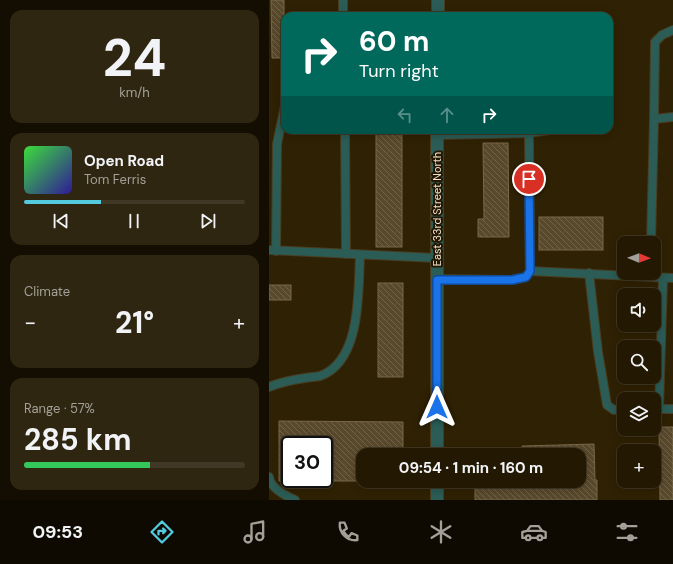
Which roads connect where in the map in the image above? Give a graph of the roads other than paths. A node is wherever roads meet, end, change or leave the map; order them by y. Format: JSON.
{"nodes":[{"id":1,"x":343,"y":0,"type":"edge"},
{"id":2,"x":438,"y":0,"type":"edge"},
{"id":3,"x":343,"y":12,"type":"edge"},
{"id":4,"x":437,"y":12,"type":"edge"},
{"id":5,"x":673,"y":30,"type":"edge"},
{"id":6,"x":673,"y":117,"type":"edge"},
{"id":7,"x":654,"y":119,"type":"junction"},
{"id":8,"x":281,"y":125,"type":"edge"},
{"id":9,"x":345,"y":134,"type":"edge"},
{"id":10,"x":437,"y":134,"type":"edge"},
{"id":11,"x":529,"y":134,"type":"edge"},
{"id":12,"x":651,"y":236,"type":"edge"},
{"id":13,"x":273,"y":251,"type":"edge"},
{"id":14,"x":346,"y":254,"type":"junction"},
{"id":15,"x":360,"y":255,"type":"junction"},
{"id":16,"x":437,"y":258,"type":"junction"},
{"id":17,"x":530,"y":271,"type":"junction"},
{"id":18,"x":589,"y":273,"type":"junction"},
{"id":19,"x":617,"y":274,"type":"edge"},
{"id":20,"x":663,"y":278,"type":"joint"},
{"id":21,"x":673,"y":278,"type":"edge"},
{"id":22,"x":437,"y":280,"type":"junction"},
{"id":23,"x":269,"y":387,"type":"edge"},
{"id":24,"x":657,"y":392,"type":"edge"},
{"id":25,"x":661,"y":409,"type":"edge"},
{"id":26,"x":673,"y":409,"type":"edge"},
{"id":27,"x":617,"y":410,"type":"edge"},
{"id":28,"x":437,"y":448,"type":"edge"},
{"id":29,"x":269,"y":477,"type":"edge"},
{"id":30,"x":437,"y":488,"type":"edge"},
{"id":31,"x":295,"y":500,"type":"edge"},
{"id":32,"x":437,"y":500,"type":"edge"}],
"edges":[{"from":1,"to":3,"type":"lane"},
{"from":2,"to":4,"type":"street"},
{"from":5,"to":7,"type":"lane"},
{"from":6,"to":7,"type":"lane"},
{"from":7,"to":12,"type":"lane"},
{"from":8,"to":13,"type":"lane"},
{"from":9,"to":14,"type":"lane"},
{"from":10,"to":16,"type":"street","name":"East 33rd Street North"},
{"from":11,"to":17,"type":"lane"},
{"from":13,"to":14,"type":"lane"},
{"from":14,"to":15,"type":"lane"},
{"from":15,"to":16,"type":"lane"},
{"from":15,"to":23,"type":"lane"},
{"from":16,"to":22,"type":"street","name":"East 33rd Street North"},
{"from":17,"to":18,"type":"lane"},
{"from":17,"to":22,"type":"lane"},
{"from":18,"to":19,"type":"lane"},
{"from":18,"to":27,"type":"lane"},
{"from":20,"to":21,"type":"lane"},
{"from":20,"to":24,"type":"lane"},
{"from":22,"to":28,"type":"street","name":"East 33rd Street North"},
{"from":25,"to":26,"type":"lane"},
{"from":29,"to":31,"type":"lane"},
{"from":30,"to":32,"type":"street"}]}
